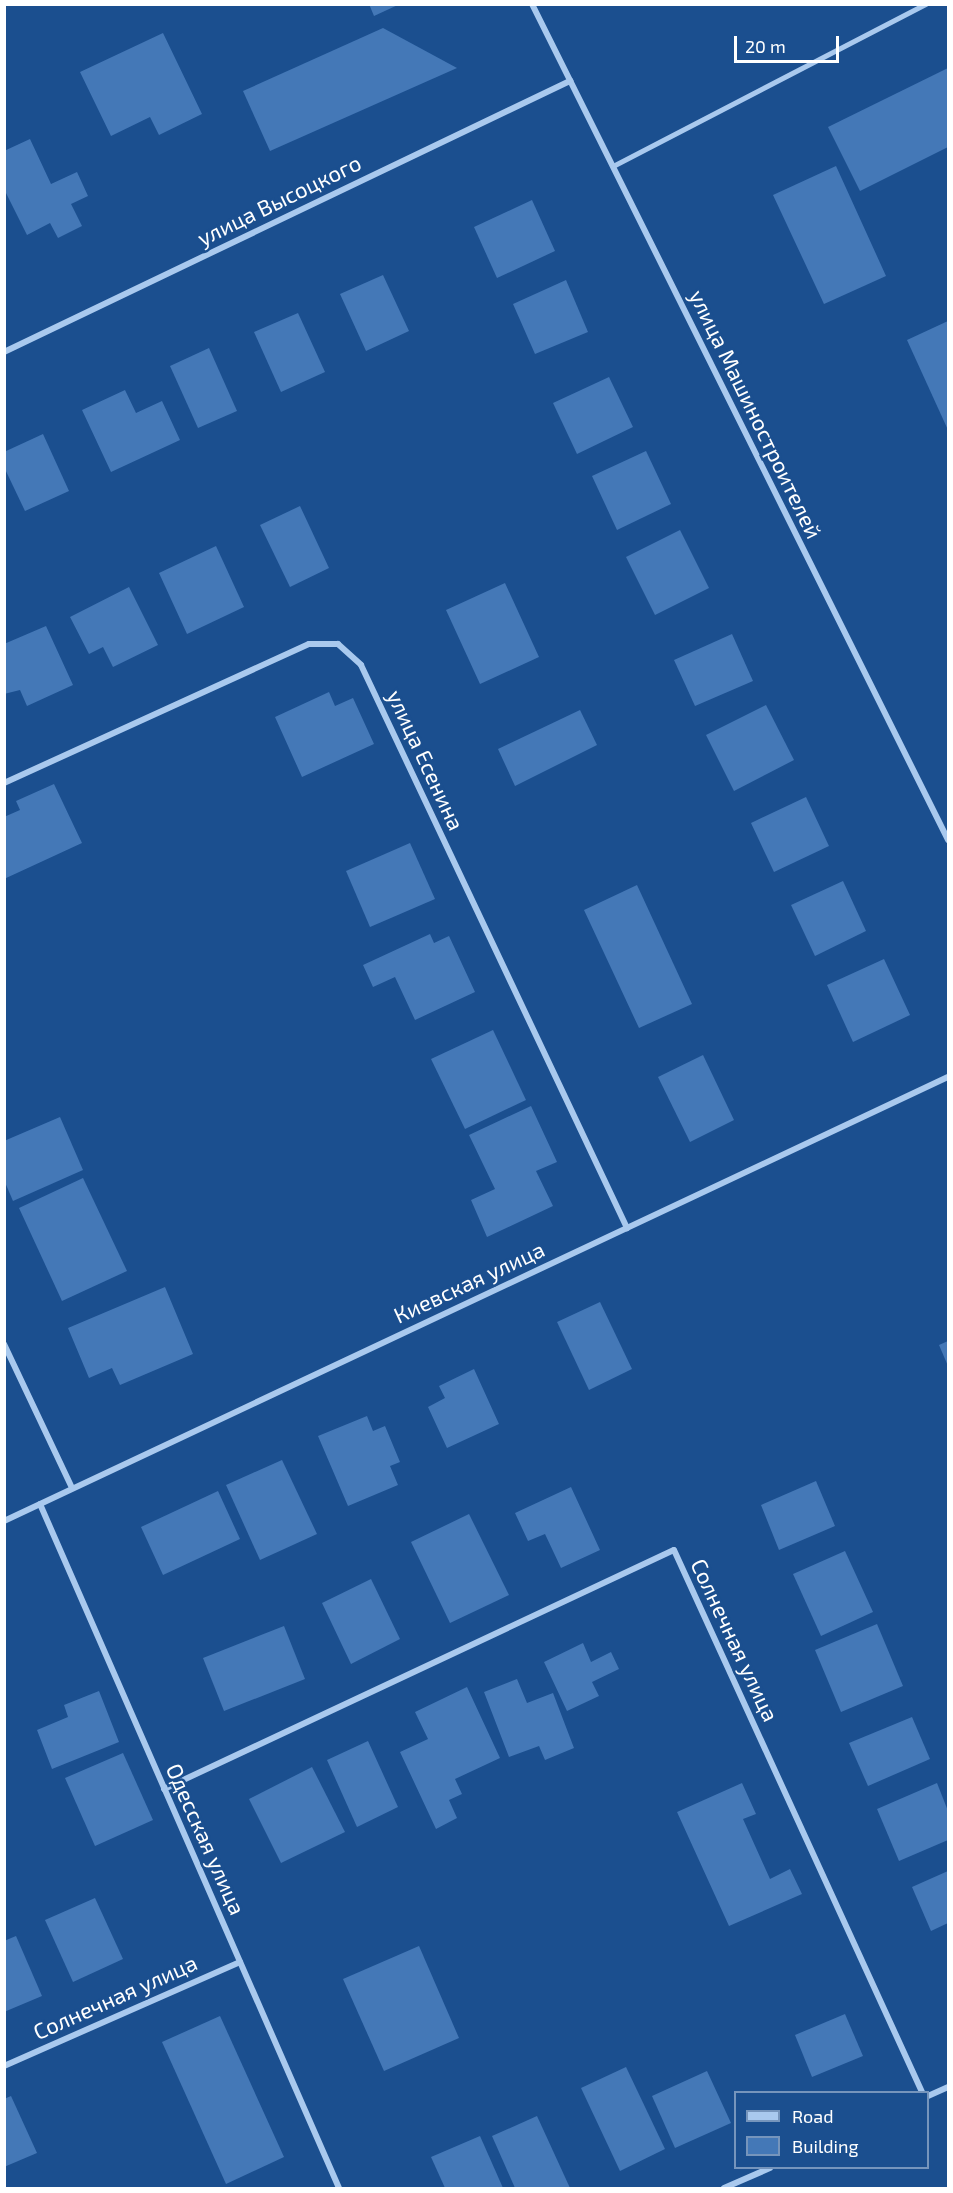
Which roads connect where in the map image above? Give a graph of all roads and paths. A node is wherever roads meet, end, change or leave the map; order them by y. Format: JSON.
{"nodes":[{"id":1,"x":532,"y":4,"type":"edge"},
{"id":2,"x":926,"y":4,"type":"edge"},
{"id":3,"x":570,"y":81,"type":"junction"},
{"id":4,"x":613,"y":166,"type":"junction"},
{"id":5,"x":4,"y":352,"type":"edge"},
{"id":6,"x":4,"y":783,"type":"edge"},
{"id":7,"x":948,"y":840,"type":"edge"},
{"id":8,"x":948,"y":1077,"type":"edge"},
{"id":9,"x":627,"y":1228,"type":"junction"},
{"id":10,"x":4,"y":1344,"type":"edge"},
{"id":11,"x":72,"y":1488,"type":"junction"},
{"id":12,"x":40,"y":1504,"type":"junction"},
{"id":13,"x":4,"y":1521,"type":"edge"},
{"id":14,"x":164,"y":1789,"type":"junction"},
{"id":15,"x":240,"y":1962,"type":"junction"},
{"id":16,"x":4,"y":2066,"type":"edge"},
{"id":17,"x":948,"y":2087,"type":"edge"},
{"id":18,"x":922,"y":2091,"type":"edge"},
{"id":19,"x":929,"y":2095,"type":"edge"},
{"id":20,"x":768,"y":2169,"type":"edge"},
{"id":21,"x":339,"y":2188,"type":"edge"},
{"id":22,"x":724,"y":2188,"type":"edge"}],
"edges":[{"from":1,"to":3,"type":"street","name":"улица Машиностроителей"},
{"from":2,"to":4,"type":"lane"},
{"from":3,"to":4,"type":"street","name":"улица Машиностроителей"},
{"from":3,"to":5,"type":"street","name":"улица Высоцкого"},
{"from":4,"to":7,"type":"street","name":"улица Машиностроителей"},
{"from":6,"to":9,"type":"street","name":"улица Есенина"},
{"from":8,"to":9,"type":"street","name":"Киевская улица"},
{"from":9,"to":11,"type":"street","name":"Киевская улица"},
{"from":10,"to":11,"type":"street"},
{"from":11,"to":12,"type":"street","name":"Киевская улица"},
{"from":12,"to":13,"type":"street","name":"Киевская улица"},
{"from":12,"to":14,"type":"street","name":"Одесская улица"},
{"from":14,"to":15,"type":"street","name":"Одесская улица"},
{"from":14,"to":18,"type":"street","name":"Солнечная улица"},
{"from":15,"to":16,"type":"street","name":"Солнечная улица"},
{"from":15,"to":21,"type":"street","name":"Одесская улица"},
{"from":17,"to":19,"type":"street"},
{"from":20,"to":22,"type":"street"}]}
